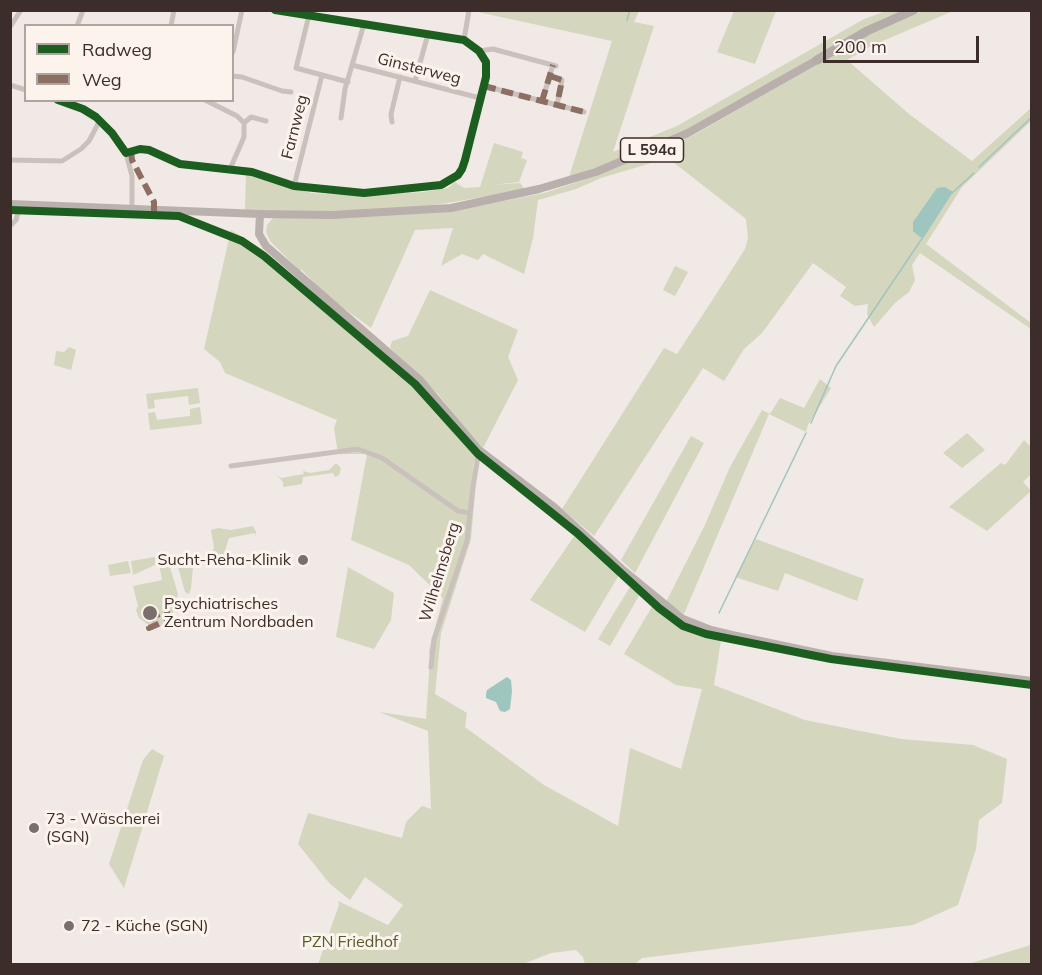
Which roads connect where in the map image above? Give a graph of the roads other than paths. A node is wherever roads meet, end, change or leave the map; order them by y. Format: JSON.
{"nodes":[{"id":1,"x":21,"y":10,"type":"edge"},
{"id":2,"x":242,"y":10,"type":"edge"},
{"id":3,"x":275,"y":10,"type":"edge"},
{"id":4,"x":469,"y":10,"type":"edge"},
{"id":5,"x":914,"y":10,"type":"edge"},
{"id":6,"x":309,"y":15,"type":"junction"},
{"id":7,"x":364,"y":24,"type":"junction"},
{"id":8,"x":10,"y":27,"type":"edge"},
{"id":9,"x":428,"y":34,"type":"junction"},
{"id":10,"x":464,"y":40,"type":"junction"},
{"id":11,"x":234,"y":47,"type":"edge"},
{"id":12,"x":479,"y":51,"type":"junction"},
{"id":13,"x":817,"y":60,"type":"joint"},
{"id":14,"x":352,"y":65,"type":"junction"},
{"id":15,"x":322,"y":75,"type":"junction"},
{"id":16,"x":234,"y":76,"type":"edge"},
{"id":17,"x":550,"y":76,"type":"junction"},
{"id":18,"x":400,"y":77,"type":"junction"},
{"id":19,"x":416,"y":81,"type":"junction"},
{"id":20,"x":348,"y":82,"type":"junction"},
{"id":21,"x":484,"y":86,"type":"junction"},
{"id":22,"x":291,"y":92,"type":"dead end"},
{"id":23,"x":480,"y":98,"type":"junction"},
{"id":24,"x":542,"y":101,"type":"junction"},
{"id":25,"x":64,"y":102,"type":"edge"},
{"id":26,"x":209,"y":102,"type":"edge"},
{"id":27,"x":557,"y":105,"type":"junction"},
{"id":28,"x":584,"y":112,"type":"dead end"},
{"id":29,"x":341,"y":118,"type":"dead end"},
{"id":30,"x":100,"y":120,"type":"junction"},
{"id":31,"x":266,"y":121,"type":"dead end"},
{"id":32,"x":392,"y":122,"type":"dead end"},
{"id":33,"x":244,"y":123,"type":"junction"},
{"id":34,"x":126,"y":153,"type":"junction"},
{"id":35,"x":10,"y":160,"type":"edge"},
{"id":36,"x":230,"y":169,"type":"junction"},
{"id":37,"x":294,"y":186,"type":"junction"},
{"id":38,"x":10,"y":204,"type":"edge"},
{"id":39,"x":20,"y":205,"type":"junction"},
{"id":40,"x":132,"y":208,"type":"junction"},
{"id":41,"x":260,"y":214,"type":"junction"},
{"id":42,"x":10,"y":226,"type":"edge"},
{"id":43,"x":479,"y":450,"type":"junction"},
{"id":44,"x":231,"y":466,"type":"dead end"},
{"id":45,"x":470,"y":513,"type":"junction"},
{"id":46,"x":431,"y":667,"type":"dead end"},
{"id":47,"x":1032,"y":681,"type":"edge"}],
"edges":[{"from":1,"to":8,"type":"street"},
{"from":2,"to":11,"type":"street"},
{"from":3,"to":6,"type":"street"},
{"from":4,"to":10,"type":"street"},
{"from":5,"to":13,"type":"highway","number":"L 594a"},
{"from":6,"to":7,"type":"street"},
{"from":6,"to":15,"type":"street"},
{"from":7,"to":9,"type":"street"},
{"from":7,"to":14,"type":"street"},
{"from":9,"to":10,"type":"street"},
{"from":9,"to":19,"type":"street"},
{"from":10,"to":12,"type":"street"},
{"from":12,"to":17,"type":"street"},
{"from":12,"to":21,"type":"street"},
{"from":13,"to":41,"type":"main road","number":"L 594a"},
{"from":14,"to":18,"type":"street","name":"Ginsterweg"},
{"from":14,"to":20,"type":"street"},
{"from":15,"to":20,"type":"street"},
{"from":15,"to":37,"type":"street","name":"Farnweg"},
{"from":16,"to":22,"type":"street"},
{"from":17,"to":24,"type":"street"},
{"from":17,"to":27,"type":"street"},
{"from":18,"to":19,"type":"street","name":"Ginsterweg"},
{"from":18,"to":32,"type":"street"},
{"from":19,"to":23,"type":"street","name":"Ginsterweg"},
{"from":20,"to":29,"type":"street"},
{"from":21,"to":23,"type":"street"},
{"from":21,"to":24,"type":"street"},
{"from":23,"to":37,"type":"street"},
{"from":24,"to":27,"type":"street"},
{"from":25,"to":30,"type":"street"},
{"from":26,"to":33,"type":"street"},
{"from":27,"to":28,"type":"street"},
{"from":30,"to":34,"type":"street"},
{"from":30,"to":35,"type":"street"},
{"from":31,"to":33,"type":"street"},
{"from":33,"to":36,"type":"street"},
{"from":34,"to":36,"type":"street"},
{"from":34,"to":40,"type":"street"},
{"from":36,"to":37,"type":"street"},
{"from":38,"to":39,"type":"main road"},
{"from":39,"to":40,"type":"main road"},
{"from":39,"to":42,"type":"street"},
{"from":40,"to":41,"type":"main road"},
{"from":41,"to":43,"type":"main road"},
{"from":43,"to":45,"type":"street","name":"Wilhelmsberg"},
{"from":43,"to":47,"type":"main road"},
{"from":44,"to":45,"type":"street"},
{"from":45,"to":46,"type":"street","name":"Wilhelmsberg"}]}
